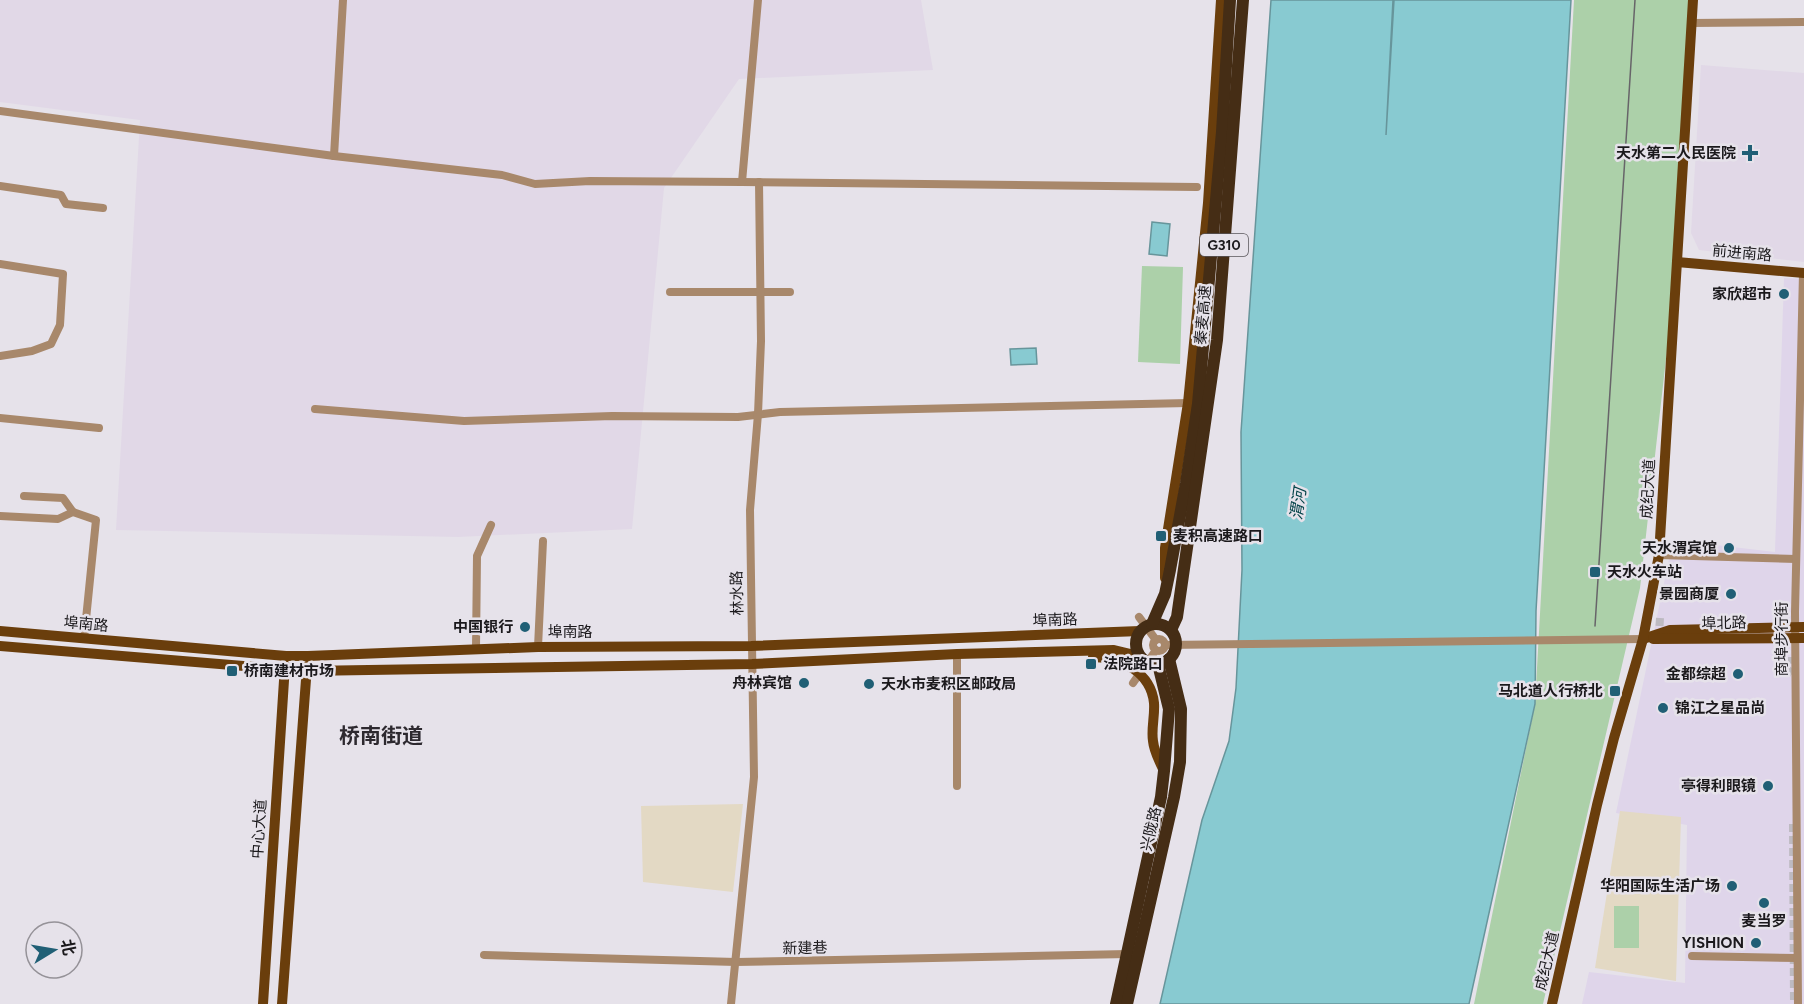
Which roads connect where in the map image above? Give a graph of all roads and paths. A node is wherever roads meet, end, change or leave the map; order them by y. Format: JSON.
{"nodes":[{"id":1,"x":343,"y":0,"type":"edge"},
{"id":2,"x":758,"y":0,"type":"edge"},
{"id":3,"x":1221,"y":0,"type":"edge"},
{"id":4,"x":1230,"y":0,"type":"edge"},
{"id":5,"x":1242,"y":0,"type":"edge"},
{"id":6,"x":1693,"y":0,"type":"edge"},
{"id":7,"x":1804,"y":22,"type":"edge"},
{"id":8,"x":1691,"y":23,"type":"junction"},
{"id":9,"x":0,"y":111,"type":"edge"},
{"id":10,"x":334,"y":156,"type":"junction"},
{"id":11,"x":742,"y":182,"type":"junction"},
{"id":12,"x":759,"y":182,"type":"junction"},
{"id":13,"x":0,"y":186,"type":"edge"},
{"id":14,"x":1197,"y":187,"type":"dead end"},
{"id":15,"x":104,"y":208,"type":"dead end"},
{"id":16,"x":1677,"y":262,"type":"junction"},
{"id":17,"x":0,"y":264,"type":"edge"},
{"id":18,"x":1804,"y":273,"type":"edge"},
{"id":19,"x":670,"y":292,"type":"dead end"},
{"id":20,"x":760,"y":292,"type":"junction"},
{"id":21,"x":790,"y":292,"type":"dead end"},
{"id":22,"x":0,"y":356,"type":"edge"},
{"id":23,"x":1802,"y":374,"type":"edge"},
{"id":24,"x":1188,"y":403,"type":"junction"},
{"id":25,"x":315,"y":409,"type":"dead end"},
{"id":26,"x":758,"y":414,"type":"junction"},
{"id":27,"x":0,"y":418,"type":"edge"},
{"id":28,"x":99,"y":428,"type":"dead end"},
{"id":29,"x":1191,"y":486,"type":"junction"},
{"id":30,"x":24,"y":496,"type":"dead end"},
{"id":31,"x":73,"y":512,"type":"junction"},
{"id":32,"x":0,"y":516,"type":"edge"},
{"id":33,"x":491,"y":525,"type":"dead end"},
{"id":34,"x":543,"y":541,"type":"dead end"},
{"id":35,"x":1659,"y":555,"type":"junction"},
{"id":36,"x":1796,"y":560,"type":"junction"},
{"id":37,"x":1165,"y":594,"type":"junction"},
{"id":38,"x":1138,"y":617,"type":"dead end"},
{"id":39,"x":1152,"y":624,"type":"junction"},
{"id":40,"x":1171,"y":630,"type":"junction"},
{"id":41,"x":0,"y":631,"type":"edge"},
{"id":42,"x":1140,"y":631,"type":"junction"},
{"id":43,"x":1800,"y":632,"type":"edge"},
{"id":44,"x":1098,"y":633,"type":"junction"},
{"id":45,"x":84,"y":639,"type":"junction"},
{"id":46,"x":1643,"y":639,"type":"junction"},
{"id":47,"x":1156,"y":645,"type":"junction"},
{"id":48,"x":0,"y":646,"type":"edge"},
{"id":49,"x":751,"y":646,"type":"junction"},
{"id":50,"x":538,"y":647,"type":"junction"},
{"id":51,"x":476,"y":648,"type":"junction"},
{"id":52,"x":1101,"y":650,"type":"junction"},
{"id":53,"x":1046,"y":652,"type":"junction"},
{"id":54,"x":957,"y":654,"type":"junction"},
{"id":55,"x":286,"y":656,"type":"junction"},
{"id":56,"x":308,"y":656,"type":"junction"},
{"id":57,"x":1139,"y":656,"type":"junction"},
{"id":58,"x":1164,"y":662,"type":"junction"},
{"id":59,"x":752,"y":664,"type":"junction"},
{"id":60,"x":284,"y":670,"type":"junction"},
{"id":61,"x":306,"y":671,"type":"junction"},
{"id":62,"x":1133,"y":683,"type":"dead end"},
{"id":63,"x":1164,"y":771,"type":"junction"},
{"id":64,"x":957,"y":786,"type":"dead end"},
{"id":65,"x":1800,"y":884,"type":"edge"},
{"id":66,"x":1128,"y":954,"type":"junction"},
{"id":67,"x":484,"y":955,"type":"dead end"},
{"id":68,"x":1692,"y":956,"type":"dead end"},
{"id":69,"x":1797,"y":958,"type":"junction"},
{"id":70,"x":736,"y":962,"type":"junction"},
{"id":71,"x":263,"y":1004,"type":"edge"},
{"id":72,"x":282,"y":1004,"type":"edge"},
{"id":73,"x":731,"y":1004,"type":"edge"},
{"id":74,"x":1116,"y":1004,"type":"edge"},
{"id":75,"x":1127,"y":1004,"type":"edge"},
{"id":76,"x":1552,"y":1004,"type":"edge"},
{"id":77,"x":1797,"y":1004,"type":"edge"}],
"edges":[{"from":1,"to":10,"type":"street"},
{"from":2,"to":11,"type":"street"},
{"from":3,"to":24,"type":"main road"},
{"from":4,"to":29,"type":"highway","name":"秦麦高速","number":"G310"},
{"from":5,"to":29,"type":"highway","name":"秦麦高速","number":"G310"},
{"from":6,"to":8,"type":"main road","name":"成纪大道"},
{"from":7,"to":8,"type":"street"},
{"from":8,"to":16,"type":"main road","name":"成纪大道"},
{"from":9,"to":10,"type":"street"},
{"from":10,"to":11,"type":"street"},
{"from":11,"to":12,"type":"street"},
{"from":12,"to":14,"type":"street"},
{"from":12,"to":20,"type":"street","name":"林水路"},
{"from":13,"to":15,"type":"street"},
{"from":16,"to":18,"type":"main road","name":"前进南路"},
{"from":16,"to":35,"type":"main road","name":"成纪大道"},
{"from":17,"to":22,"type":"street"},
{"from":18,"to":23,"type":"street","name":"商埠步行街"},
{"from":19,"to":20,"type":"street"},
{"from":20,"to":21,"type":"street"},
{"from":20,"to":26,"type":"street","name":"林水路"},
{"from":23,"to":36,"type":"street","name":"商埠步行街"},
{"from":24,"to":26,"type":"street"},
{"from":24,"to":37,"type":"main road"},
{"from":25,"to":26,"type":"street"},
{"from":26,"to":49,"type":"street","name":"林水路"},
{"from":27,"to":28,"type":"street"},
{"from":29,"to":37,"type":"highway","name":"秦麦高速","number":"G310"},
{"from":29,"to":40,"type":"highway","name":"秦麦高速","number":"G310"},
{"from":30,"to":31,"type":"street"},
{"from":31,"to":32,"type":"street"},
{"from":31,"to":45,"type":"street"},
{"from":33,"to":51,"type":"street"},
{"from":34,"to":50,"type":"street"},
{"from":35,"to":36,"type":"street"},
{"from":35,"to":46,"type":"main road","name":"成纪大道"},
{"from":36,"to":43,"type":"street","name":"商埠步行街"},
{"from":37,"to":39,"type":"highway","name":"秦麦高速","number":"G310"},
{"from":38,"to":47,"type":"street"},
{"from":39,"to":40,"type":"highway"},
{"from":39,"to":42,"type":"highway"},
{"from":40,"to":58,"type":"highway"},
{"from":41,"to":45,"type":"main road","name":"埠南路"},
{"from":42,"to":44,"type":"main road","name":"埠南路"},
{"from":42,"to":57,"type":"highway"},
{"from":43,"to":46,"type":"main road","name":"埠北路"},
{"from":43,"to":65,"type":"street","name":"商埠步行街"},
{"from":44,"to":49,"type":"main road","name":"埠南路"},
{"from":44,"to":52,"type":"main road"},
{"from":45,"to":55,"type":"main road","name":"埠南路"},
{"from":46,"to":47,"type":"street"},
{"from":46,"to":76,"type":"main road","name":"成纪大道"},
{"from":47,"to":62,"type":"street"},
{"from":48,"to":60,"type":"main road","name":"埠南路"},
{"from":49,"to":50,"type":"main road","name":"埠南路"},
{"from":49,"to":59,"type":"street","name":"林水路"},
{"from":50,"to":51,"type":"main road","name":"埠南路"},
{"from":51,"to":56,"type":"main road","name":"埠南路"},
{"from":52,"to":53,"type":"main road","name":"埠南路"},
{"from":52,"to":57,"type":"main road","name":"埠南路"},
{"from":53,"to":54,"type":"main road","name":"埠南路"},
{"from":53,"to":63,"type":"main road"},
{"from":54,"to":59,"type":"main road","name":"埠南路"},
{"from":54,"to":64,"type":"street"},
{"from":55,"to":56,"type":"main road","name":"埠南路"},
{"from":55,"to":60,"type":"main road","name":"中心大道"},
{"from":56,"to":61,"type":"main road"},
{"from":57,"to":58,"type":"highway"},
{"from":58,"to":63,"type":"highway","name":"兴陇路"},
{"from":58,"to":75,"type":"highway","name":"兴陇路"},
{"from":59,"to":61,"type":"main road","name":"埠南路"},
{"from":59,"to":70,"type":"street","name":"林水路"},
{"from":60,"to":61,"type":"main road","name":"埠南路"},
{"from":60,"to":71,"type":"main road","name":"中心大道"},
{"from":61,"to":72,"type":"main road"},
{"from":63,"to":66,"type":"highway","name":"兴陇路"},
{"from":65,"to":69,"type":"street","name":"商埠步行街"},
{"from":66,"to":70,"type":"street","name":"新建巷"},
{"from":66,"to":74,"type":"highway","name":"兴陇路"},
{"from":67,"to":70,"type":"street","name":"新建巷"},
{"from":68,"to":69,"type":"street"},
{"from":69,"to":77,"type":"street","name":"商埠步行街"},
{"from":70,"to":73,"type":"street","name":"林水路"}]}
